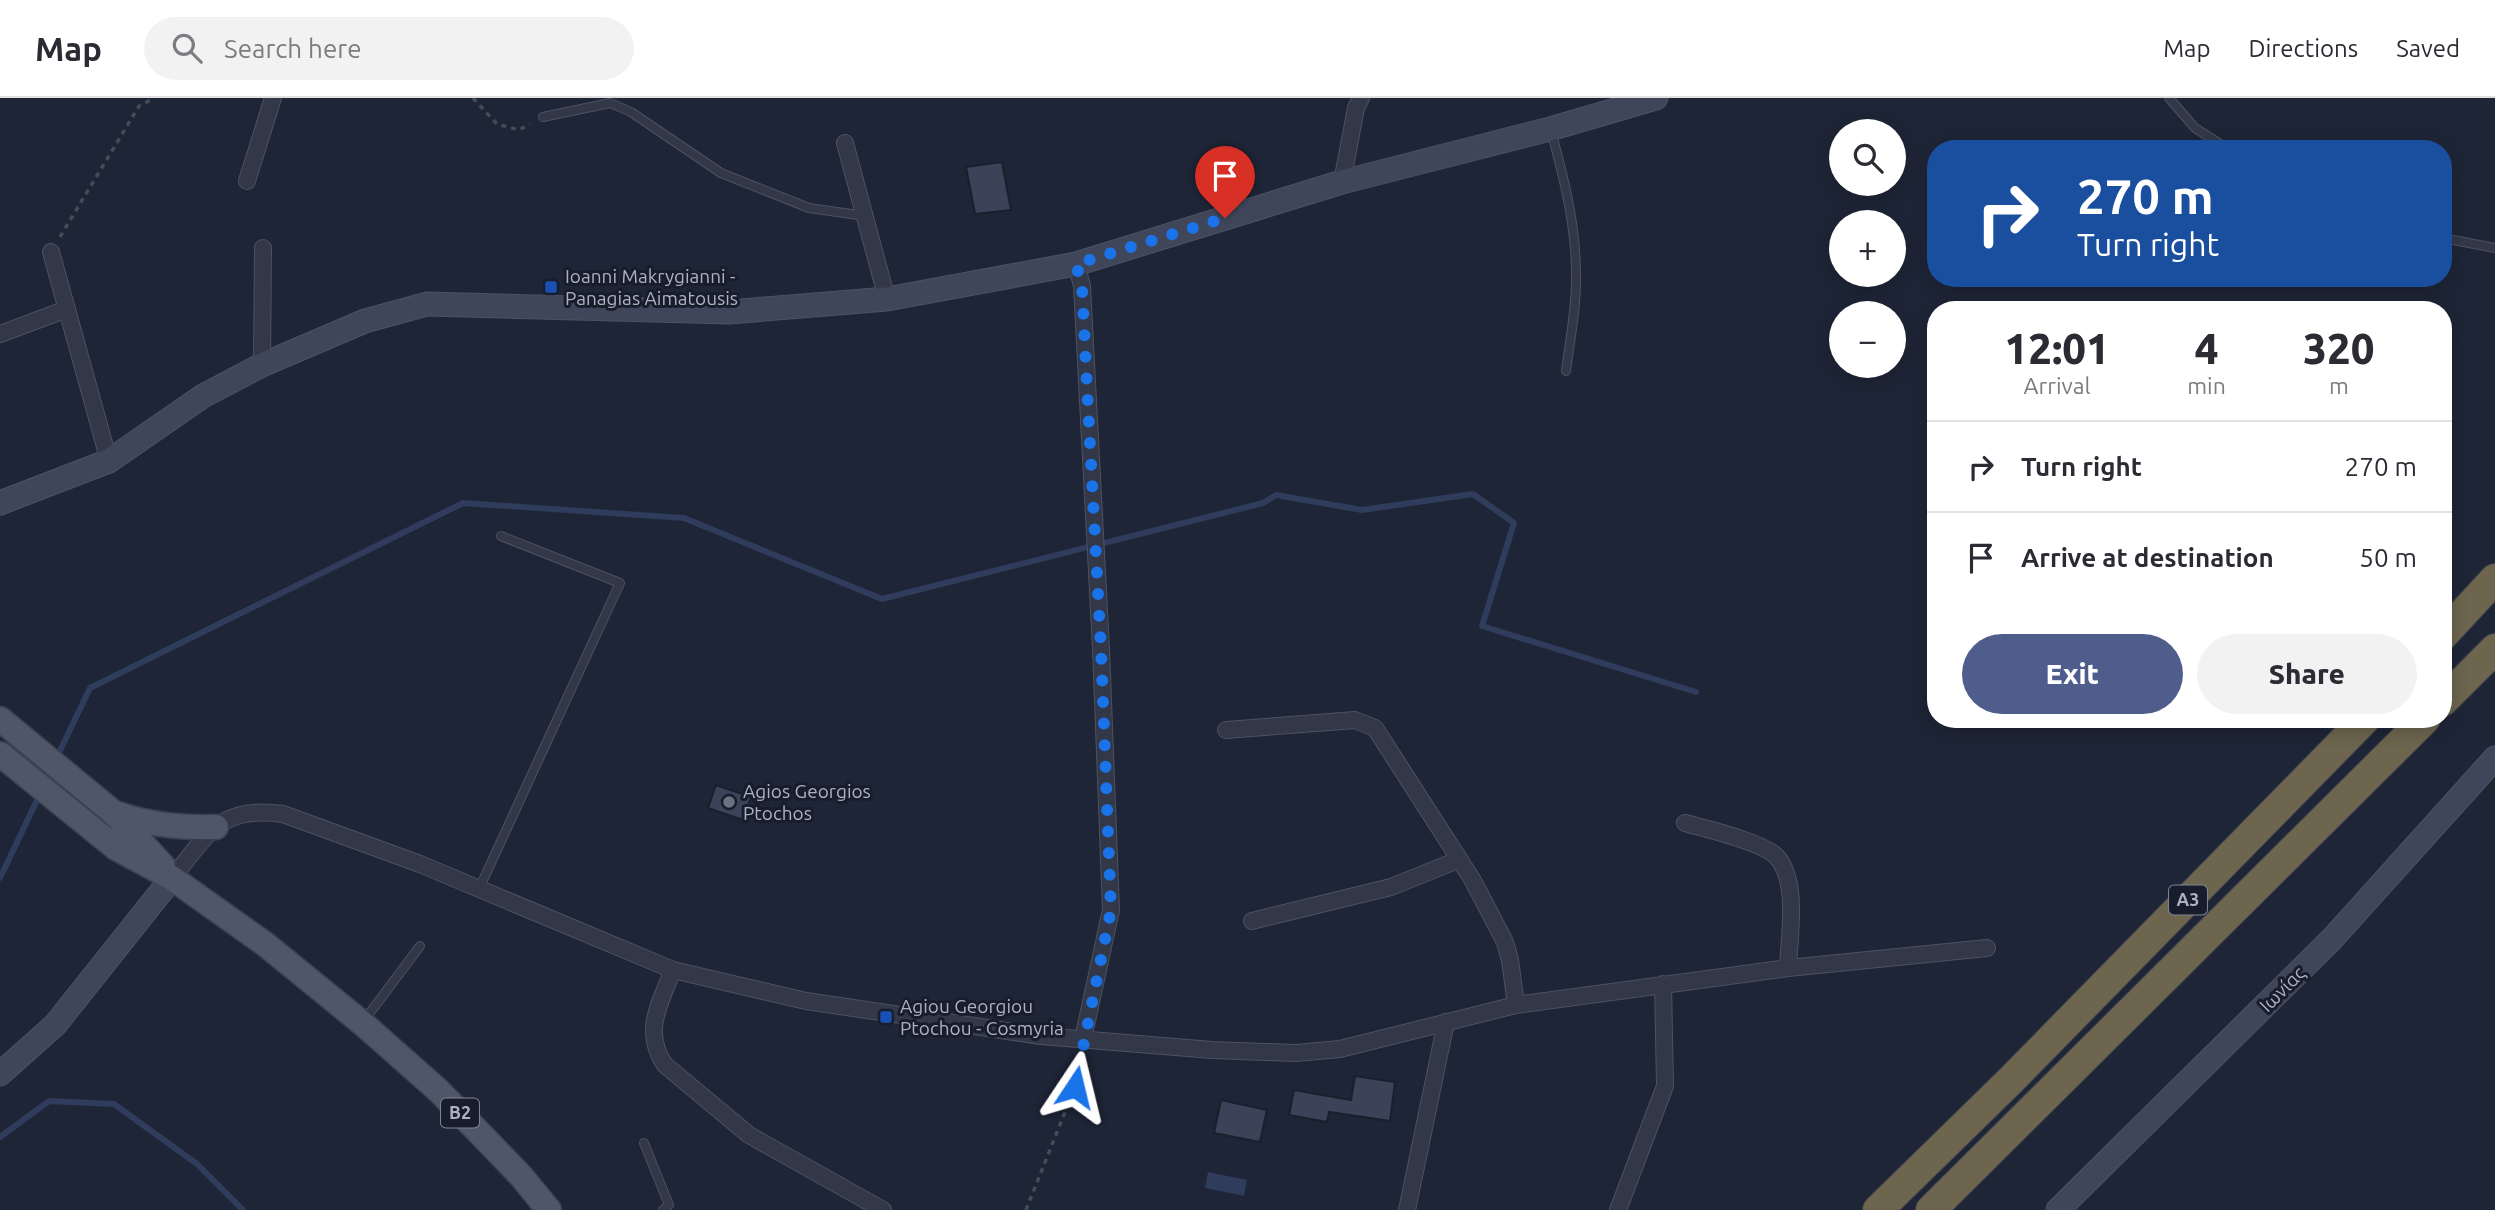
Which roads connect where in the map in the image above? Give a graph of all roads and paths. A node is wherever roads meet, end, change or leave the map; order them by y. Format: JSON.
{"nodes":[{"id":1,"x":154,"y":98,"type":"edge"},
{"id":2,"x":273,"y":98,"type":"edge"},
{"id":3,"x":473,"y":98,"type":"edge"},
{"id":4,"x":1361,"y":98,"type":"edge"},
{"id":5,"x":1656,"y":98,"type":"edge"},
{"id":6,"x":2169,"y":98,"type":"edge"},
{"id":7,"x":543,"y":117,"type":"joint"},
{"id":8,"x":1550,"y":129,"type":"junction"},
{"id":9,"x":2214,"y":140,"type":"edge"},
{"id":10,"x":845,"y":143,"type":"dead end"},
{"id":11,"x":247,"y":181,"type":"dead end"},
{"id":12,"x":1342,"y":182,"type":"junction"},
{"id":13,"x":865,"y":216,"type":"junction"},
{"id":14,"x":2452,"y":241,"type":"edge"},
{"id":15,"x":263,"y":248,"type":"dead end"},
{"id":16,"x":2495,"y":248,"type":"edge"},
{"id":17,"x":51,"y":252,"type":"joint"},
{"id":18,"x":1076,"y":264,"type":"junction"},
{"id":19,"x":887,"y":299,"type":"junction"},
{"id":20,"x":67,"y":309,"type":"junction"},
{"id":21,"x":0,"y":334,"type":"edge"},
{"id":22,"x":262,"y":365,"type":"junction"},
{"id":23,"x":1566,"y":371,"type":"dead end"},
{"id":24,"x":109,"y":461,"type":"junction"},
{"id":25,"x":0,"y":503,"type":"edge"},
{"id":26,"x":501,"y":536,"type":"dead end"},
{"id":27,"x":2495,"y":579,"type":"edge"},
{"id":28,"x":2452,"y":625,"type":"edge"},
{"id":29,"x":2495,"y":649,"type":"edge"},
{"id":30,"x":2452,"y":692,"type":"edge"},
{"id":31,"x":0,"y":719,"type":"edge"},
{"id":32,"x":2356,"y":728,"type":"edge"},
{"id":33,"x":2417,"y":728,"type":"edge"},
{"id":34,"x":1226,"y":730,"type":"dead end"},
{"id":35,"x":0,"y":754,"type":"edge"},
{"id":36,"x":2495,"y":758,"type":"edge"},
{"id":37,"x":114,"y":813,"type":"junction"},
{"id":38,"x":1685,"y":823,"type":"dead end"},
{"id":39,"x":216,"y":827,"type":"junction"},
{"id":40,"x":1458,"y":860,"type":"junction"},
{"id":41,"x":172,"y":878,"type":"junction"},
{"id":42,"x":479,"y":889,"type":"junction"},
{"id":43,"x":1252,"y":921,"type":"dead end"},
{"id":44,"x":419,"y":946,"type":"dead end"},
{"id":45,"x":1987,"y":948,"type":"dead end"},
{"id":46,"x":1788,"y":968,"type":"junction"},
{"id":47,"x":673,"y":970,"type":"junction"},
{"id":48,"x":1663,"y":984,"type":"junction"},
{"id":49,"x":1516,"y":1005,"type":"junction"},
{"id":50,"x":362,"y":1023,"type":"junction"},
{"id":51,"x":1446,"y":1023,"type":"junction"},
{"id":52,"x":1083,"y":1038,"type":"junction"},
{"id":53,"x":0,"y":1074,"type":"edge"},
{"id":54,"x":644,"y":1143,"type":"dead end"},
{"id":55,"x":550,"y":1210,"type":"edge"},
{"id":56,"x":663,"y":1210,"type":"edge"},
{"id":57,"x":883,"y":1210,"type":"edge"},
{"id":58,"x":1026,"y":1210,"type":"edge"},
{"id":59,"x":1407,"y":1210,"type":"edge"},
{"id":60,"x":1618,"y":1210,"type":"edge"},
{"id":61,"x":1878,"y":1210,"type":"edge"},
{"id":62,"x":1931,"y":1210,"type":"edge"},
{"id":63,"x":2058,"y":1210,"type":"edge"}],
"edges":[{"from":1,"to":17,"type":"path"},
{"from":2,"to":11,"type":"street"},
{"from":3,"to":7,"type":"path"},
{"from":4,"to":12,"type":"street"},
{"from":5,"to":8,"type":"main road"},
{"from":6,"to":9,"type":"lane"},
{"from":7,"to":13,"type":"lane"},
{"from":8,"to":12,"type":"main road"},
{"from":8,"to":23,"type":"lane"},
{"from":10,"to":13,"type":"street"},
{"from":12,"to":18,"type":"main road"},
{"from":13,"to":19,"type":"street"},
{"from":14,"to":16,"type":"lane"},
{"from":15,"to":22,"type":"street"},
{"from":17,"to":20,"type":"street"},
{"from":18,"to":19,"type":"main road"},
{"from":18,"to":52,"type":"street"},
{"from":19,"to":22,"type":"main road"},
{"from":20,"to":21,"type":"street"},
{"from":20,"to":24,"type":"street"},
{"from":22,"to":24,"type":"main road"},
{"from":24,"to":25,"type":"main road"},
{"from":26,"to":42,"type":"lane"},
{"from":27,"to":28,"type":"highway"},
{"from":29,"to":30,"type":"highway"},
{"from":31,"to":37,"type":"main road","number":"B2"},
{"from":32,"to":61,"type":"highway","number":"A3"},
{"from":33,"to":62,"type":"highway","number":"A3"},
{"from":34,"to":40,"type":"street"},
{"from":35,"to":41,"type":"main road","number":"B2"},
{"from":36,"to":63,"type":"main road","name":"Ιωνίας"},
{"from":37,"to":39,"type":"main road"},
{"from":37,"to":41,"type":"main road","number":"B2"},
{"from":38,"to":46,"type":"street"},
{"from":39,"to":41,"type":"street"},
{"from":39,"to":42,"type":"street"},
{"from":40,"to":43,"type":"street"},
{"from":40,"to":49,"type":"street"},
{"from":41,"to":50,"type":"main road","number":"B2"},
{"from":41,"to":53,"type":"main road"},
{"from":42,"to":47,"type":"street"},
{"from":44,"to":50,"type":"lane"},
{"from":45,"to":46,"type":"street"},
{"from":46,"to":48,"type":"street"},
{"from":47,"to":52,"type":"street"},
{"from":47,"to":57,"type":"street"},
{"from":48,"to":49,"type":"street"},
{"from":48,"to":60,"type":"street"},
{"from":49,"to":51,"type":"street"},
{"from":50,"to":55,"type":"main road","number":"B2"},
{"from":51,"to":52,"type":"street"},
{"from":51,"to":59,"type":"street"},
{"from":52,"to":58,"type":"path"},
{"from":54,"to":56,"type":"lane"}]}
